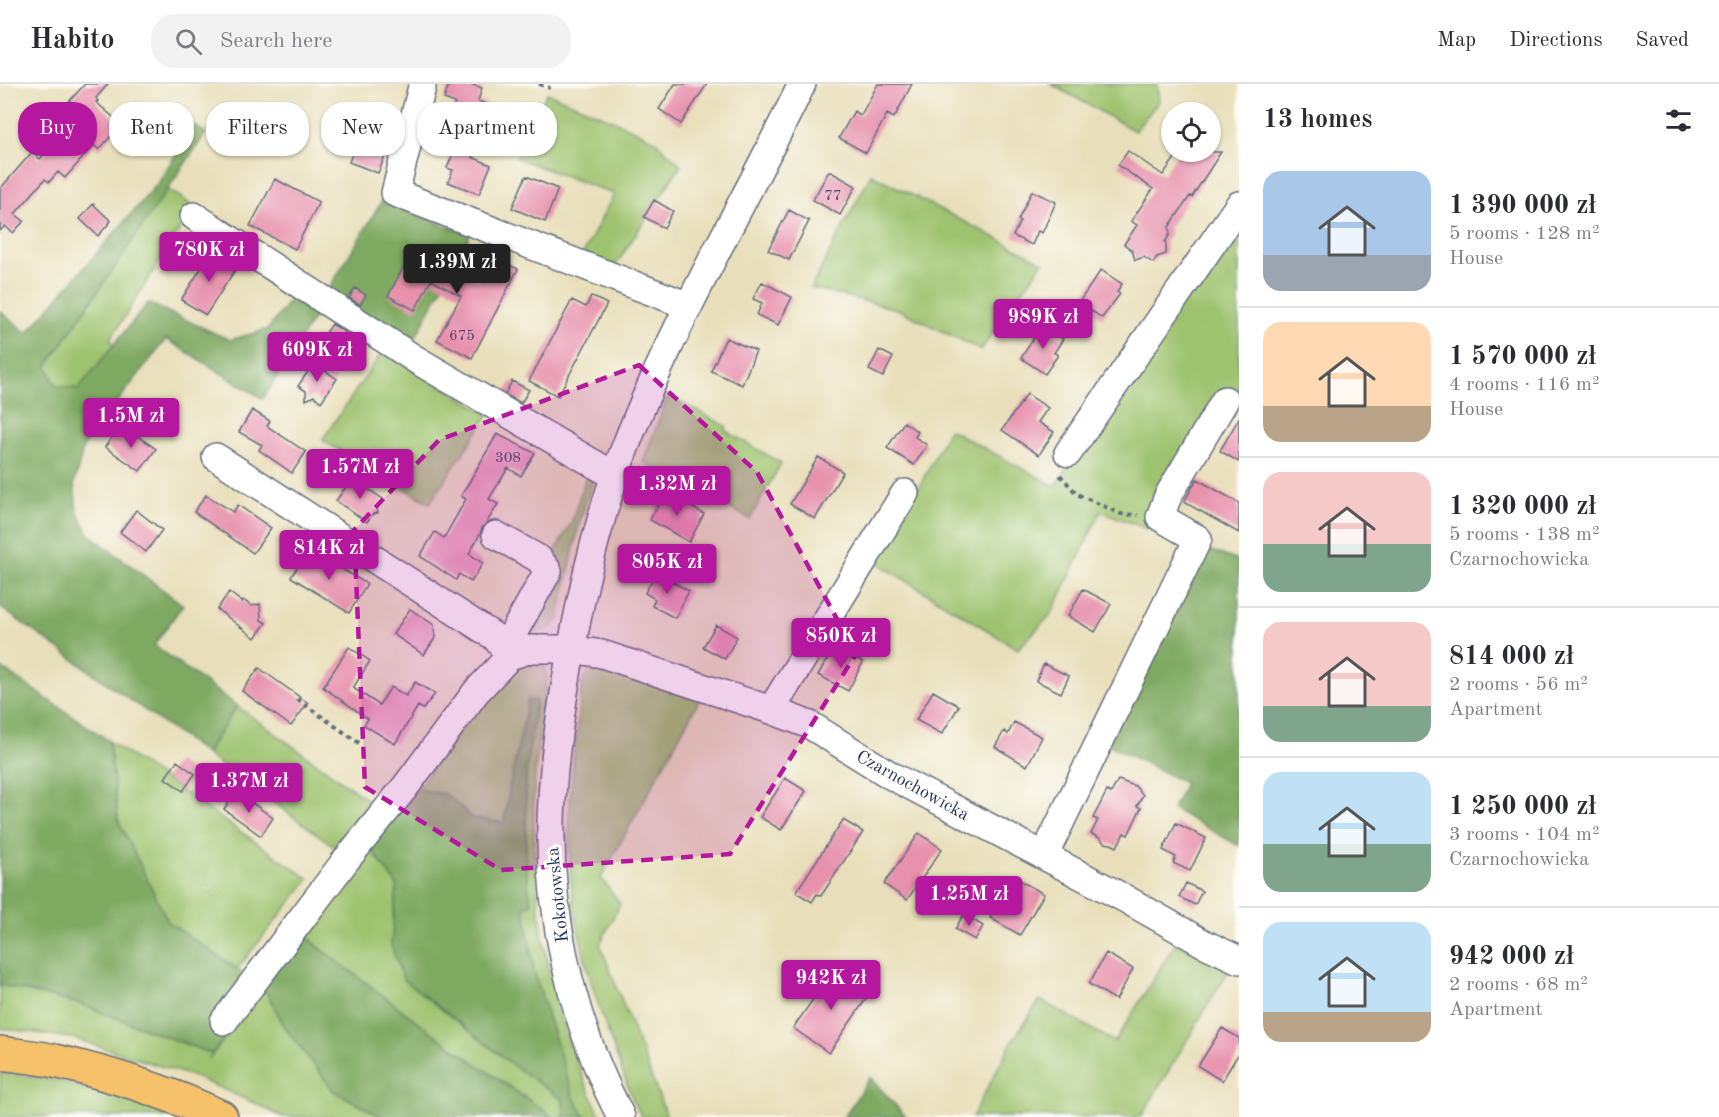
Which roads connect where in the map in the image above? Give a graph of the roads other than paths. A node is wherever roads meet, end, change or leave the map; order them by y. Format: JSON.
{"nodes":[{"id":1,"x":802,"y":84,"type":"edge"},
{"id":2,"x":422,"y":87,"type":"dead end"},
{"id":3,"x":1239,"y":205,"type":"edge"},
{"id":4,"x":194,"y":216,"type":"dead end"},
{"id":5,"x":689,"y":306,"type":"junction"},
{"id":6,"x":1225,"y":400,"type":"dead end"},
{"id":7,"x":1068,"y":453,"type":"road end"},
{"id":8,"x":216,"y":457,"type":"dead end"},
{"id":9,"x":615,"y":476,"type":"junction"},
{"id":10,"x":905,"y":493,"type":"dead end"},
{"id":11,"x":496,"y":535,"type":"dead end"},
{"id":12,"x":510,"y":657,"type":"junction"},
{"id":13,"x":570,"y":657,"type":"junction"},
{"id":14,"x":771,"y":710,"type":"junction"},
{"id":15,"x":1044,"y":856,"type":"junction"},
{"id":16,"x":1239,"y":960,"type":"edge"},
{"id":17,"x":224,"y":1021,"type":"dead end"},
{"id":18,"x":0,"y":1053,"type":"edge"},
{"id":19,"x":221,"y":1117,"type":"edge"},
{"id":20,"x":621,"y":1117,"type":"edge"}],
"edges":[{"from":1,"to":5,"type":"street","name":"Kokotowska"},
{"from":2,"to":5,"type":"street"},
{"from":3,"to":7,"type":"street"},
{"from":4,"to":9,"type":"street"},
{"from":5,"to":9,"type":"street","name":"Kokotowska"},
{"from":6,"to":15,"type":"street"},
{"from":8,"to":12,"type":"street"},
{"from":9,"to":13,"type":"street","name":"Kokotowska"},
{"from":10,"to":14,"type":"street"},
{"from":11,"to":12,"type":"street"},
{"from":12,"to":13,"type":"street","name":"Czarnochowicka"},
{"from":12,"to":17,"type":"street"},
{"from":13,"to":14,"type":"street","name":"Czarnochowicka"},
{"from":13,"to":20,"type":"street","name":"Kokotowska"},
{"from":14,"to":15,"type":"street","name":"Czarnochowicka"},
{"from":15,"to":16,"type":"street","name":"Czarnochowicka"},
{"from":18,"to":19,"type":"highway"}]}
